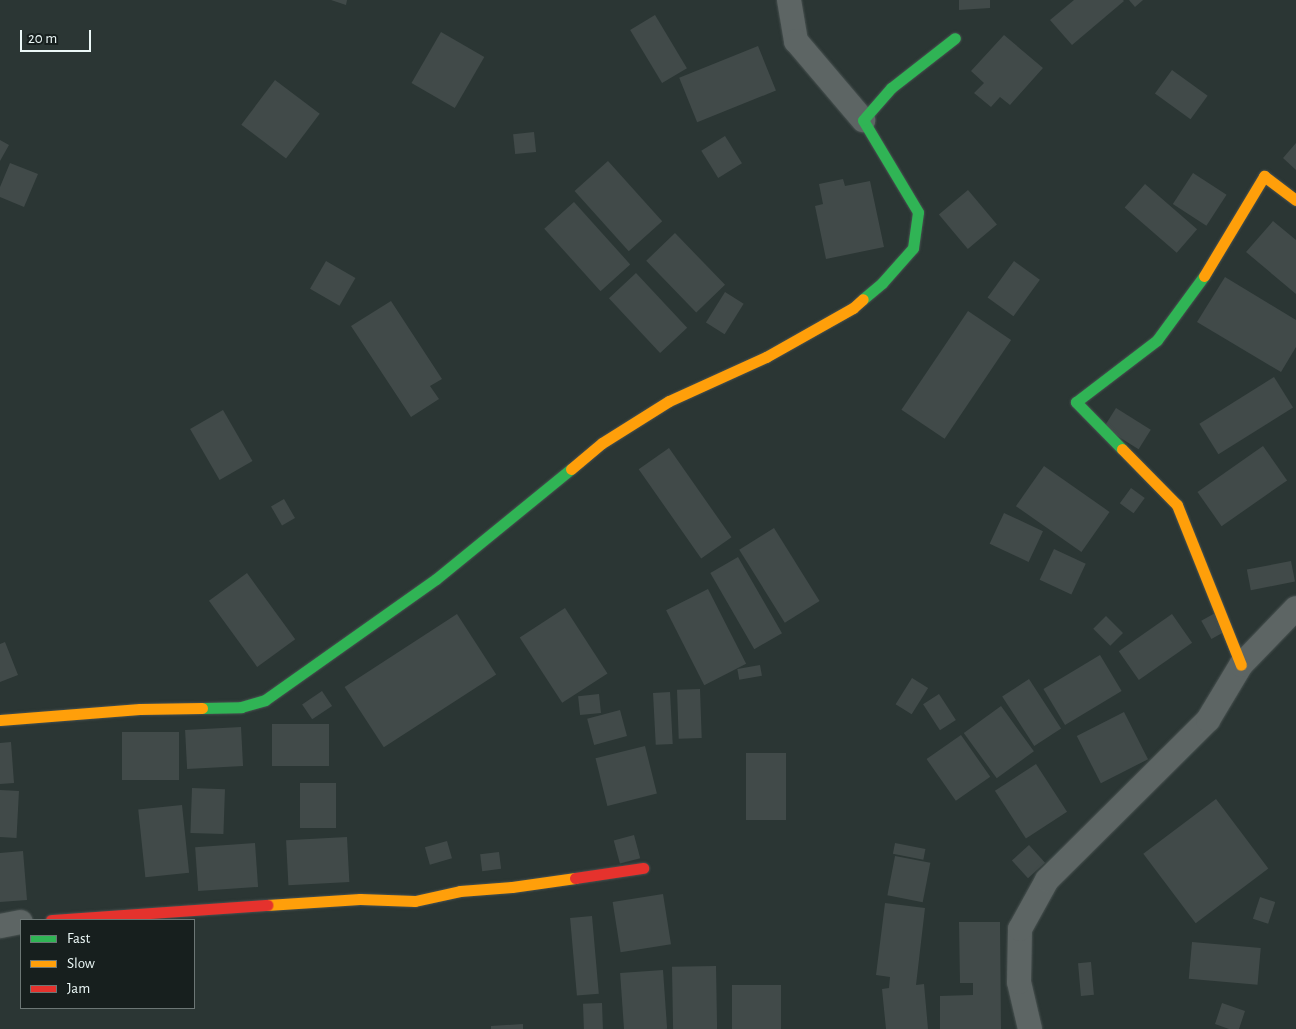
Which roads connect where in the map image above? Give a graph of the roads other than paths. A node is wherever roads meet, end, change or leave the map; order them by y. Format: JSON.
{"nodes":[{"id":1,"x":789,"y":0,"type":"edge"},
{"id":2,"x":955,"y":38,"type":"dead end"},
{"id":3,"x":863,"y":120,"type":"junction"},
{"id":4,"x":1296,"y":200,"type":"edge"},
{"id":5,"x":1296,"y":608,"type":"edge"},
{"id":6,"x":1241,"y":665,"type":"junction"},
{"id":7,"x":0,"y":720,"type":"edge"},
{"id":8,"x":643,"y":868,"type":"dead end"},
{"id":9,"x":66,"y":919,"type":"edge"},
{"id":10,"x":20,"y":922,"type":"edge"},
{"id":11,"x":0,"y":926,"type":"edge"},
{"id":12,"x":1030,"y":1029,"type":"edge"}],
"edges":[{"from":1,"to":3,"type":"street"},
{"from":2,"to":3,"type":"street"},
{"from":3,"to":7,"type":"street"},
{"from":4,"to":6,"type":"street"},
{"from":5,"to":6,"type":"street"},
{"from":6,"to":12,"type":"street"},
{"from":8,"to":9,"type":"street"},
{"from":10,"to":11,"type":"street"}]}
